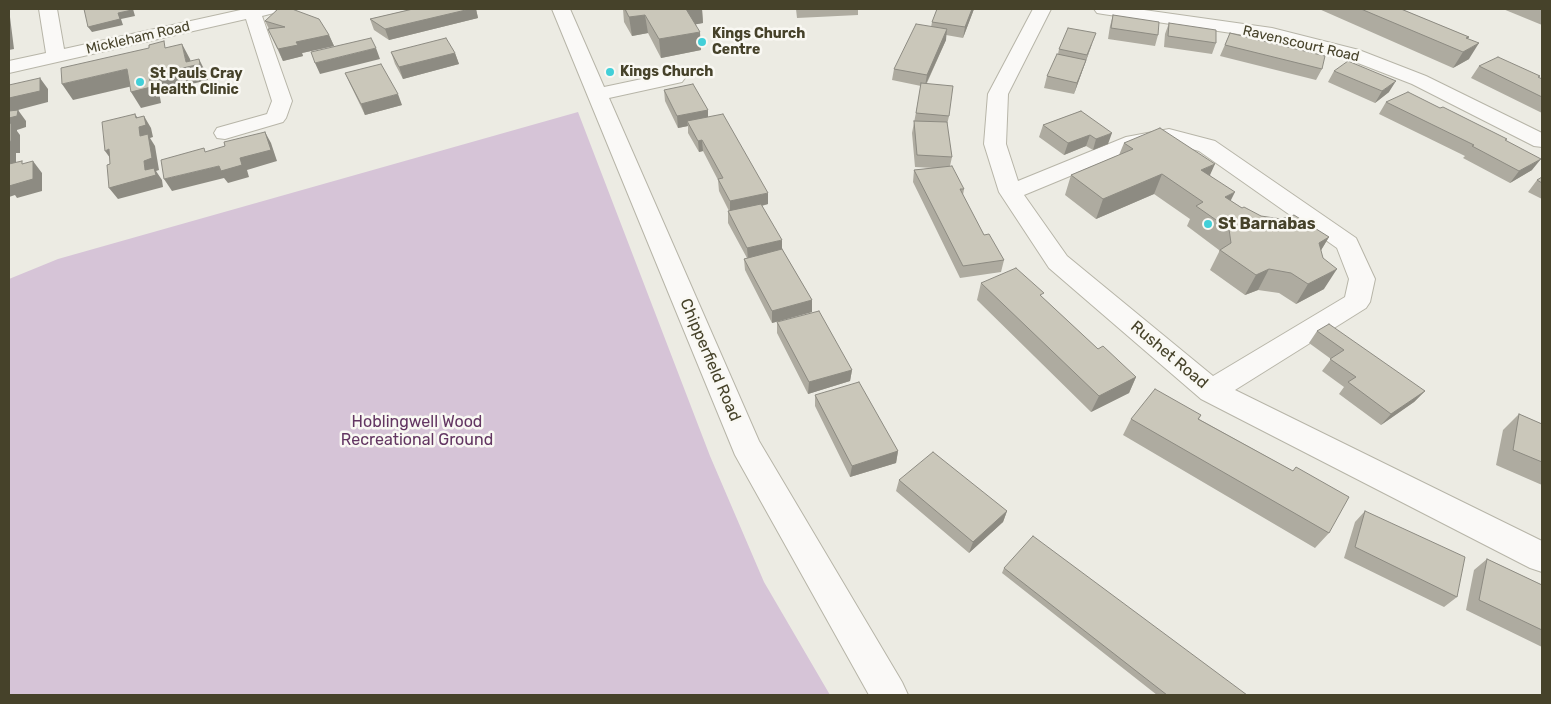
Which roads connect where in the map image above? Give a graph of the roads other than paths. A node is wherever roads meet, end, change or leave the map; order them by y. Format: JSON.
{"nodes":[{"id":1,"x":48,"y":9,"type":"edge"},
{"id":2,"x":1042,"y":9,"type":"edge"},
{"id":3,"x":1103,"y":9,"type":"edge"},
{"id":4,"x":567,"y":10,"type":"edge"},
{"id":5,"x":260,"y":11,"type":"edge"},
{"id":6,"x":56,"y":57,"type":"junction"},
{"id":7,"x":9,"y":67,"type":"edge"},
{"id":8,"x":675,"y":78,"type":"dead end"},
{"id":9,"x":597,"y":94,"type":"junction"},
{"id":10,"x":224,"y":133,"type":"dead end"},
{"id":11,"x":1542,"y":141,"type":"edge"},
{"id":12,"x":1010,"y":192,"type":"junction"},
{"id":13,"x":1211,"y":391,"type":"junction"},
{"id":14,"x":1542,"y":557,"type":"edge"},
{"id":15,"x":889,"y":695,"type":"edge"}],
"edges":[{"from":1,"to":6,"type":"street"},
{"from":2,"to":12,"type":"street","name":"Rushet Road"},
{"from":3,"to":11,"type":"street","name":"Ravenscourt Road"},
{"from":4,"to":9,"type":"street","name":"Chipperfield Road"},
{"from":5,"to":6,"type":"street","name":"Mickleham Road"},
{"from":5,"to":10,"type":"street"},
{"from":6,"to":7,"type":"street","name":"Mickleham Road"},
{"from":8,"to":9,"type":"street"},
{"from":9,"to":15,"type":"street","name":"Chipperfield Road"},
{"from":12,"to":13,"type":"street","name":"Rushet Road"},
{"from":12,"to":13,"type":"street"},
{"from":13,"to":14,"type":"street","name":"Rushet Road"}]}
